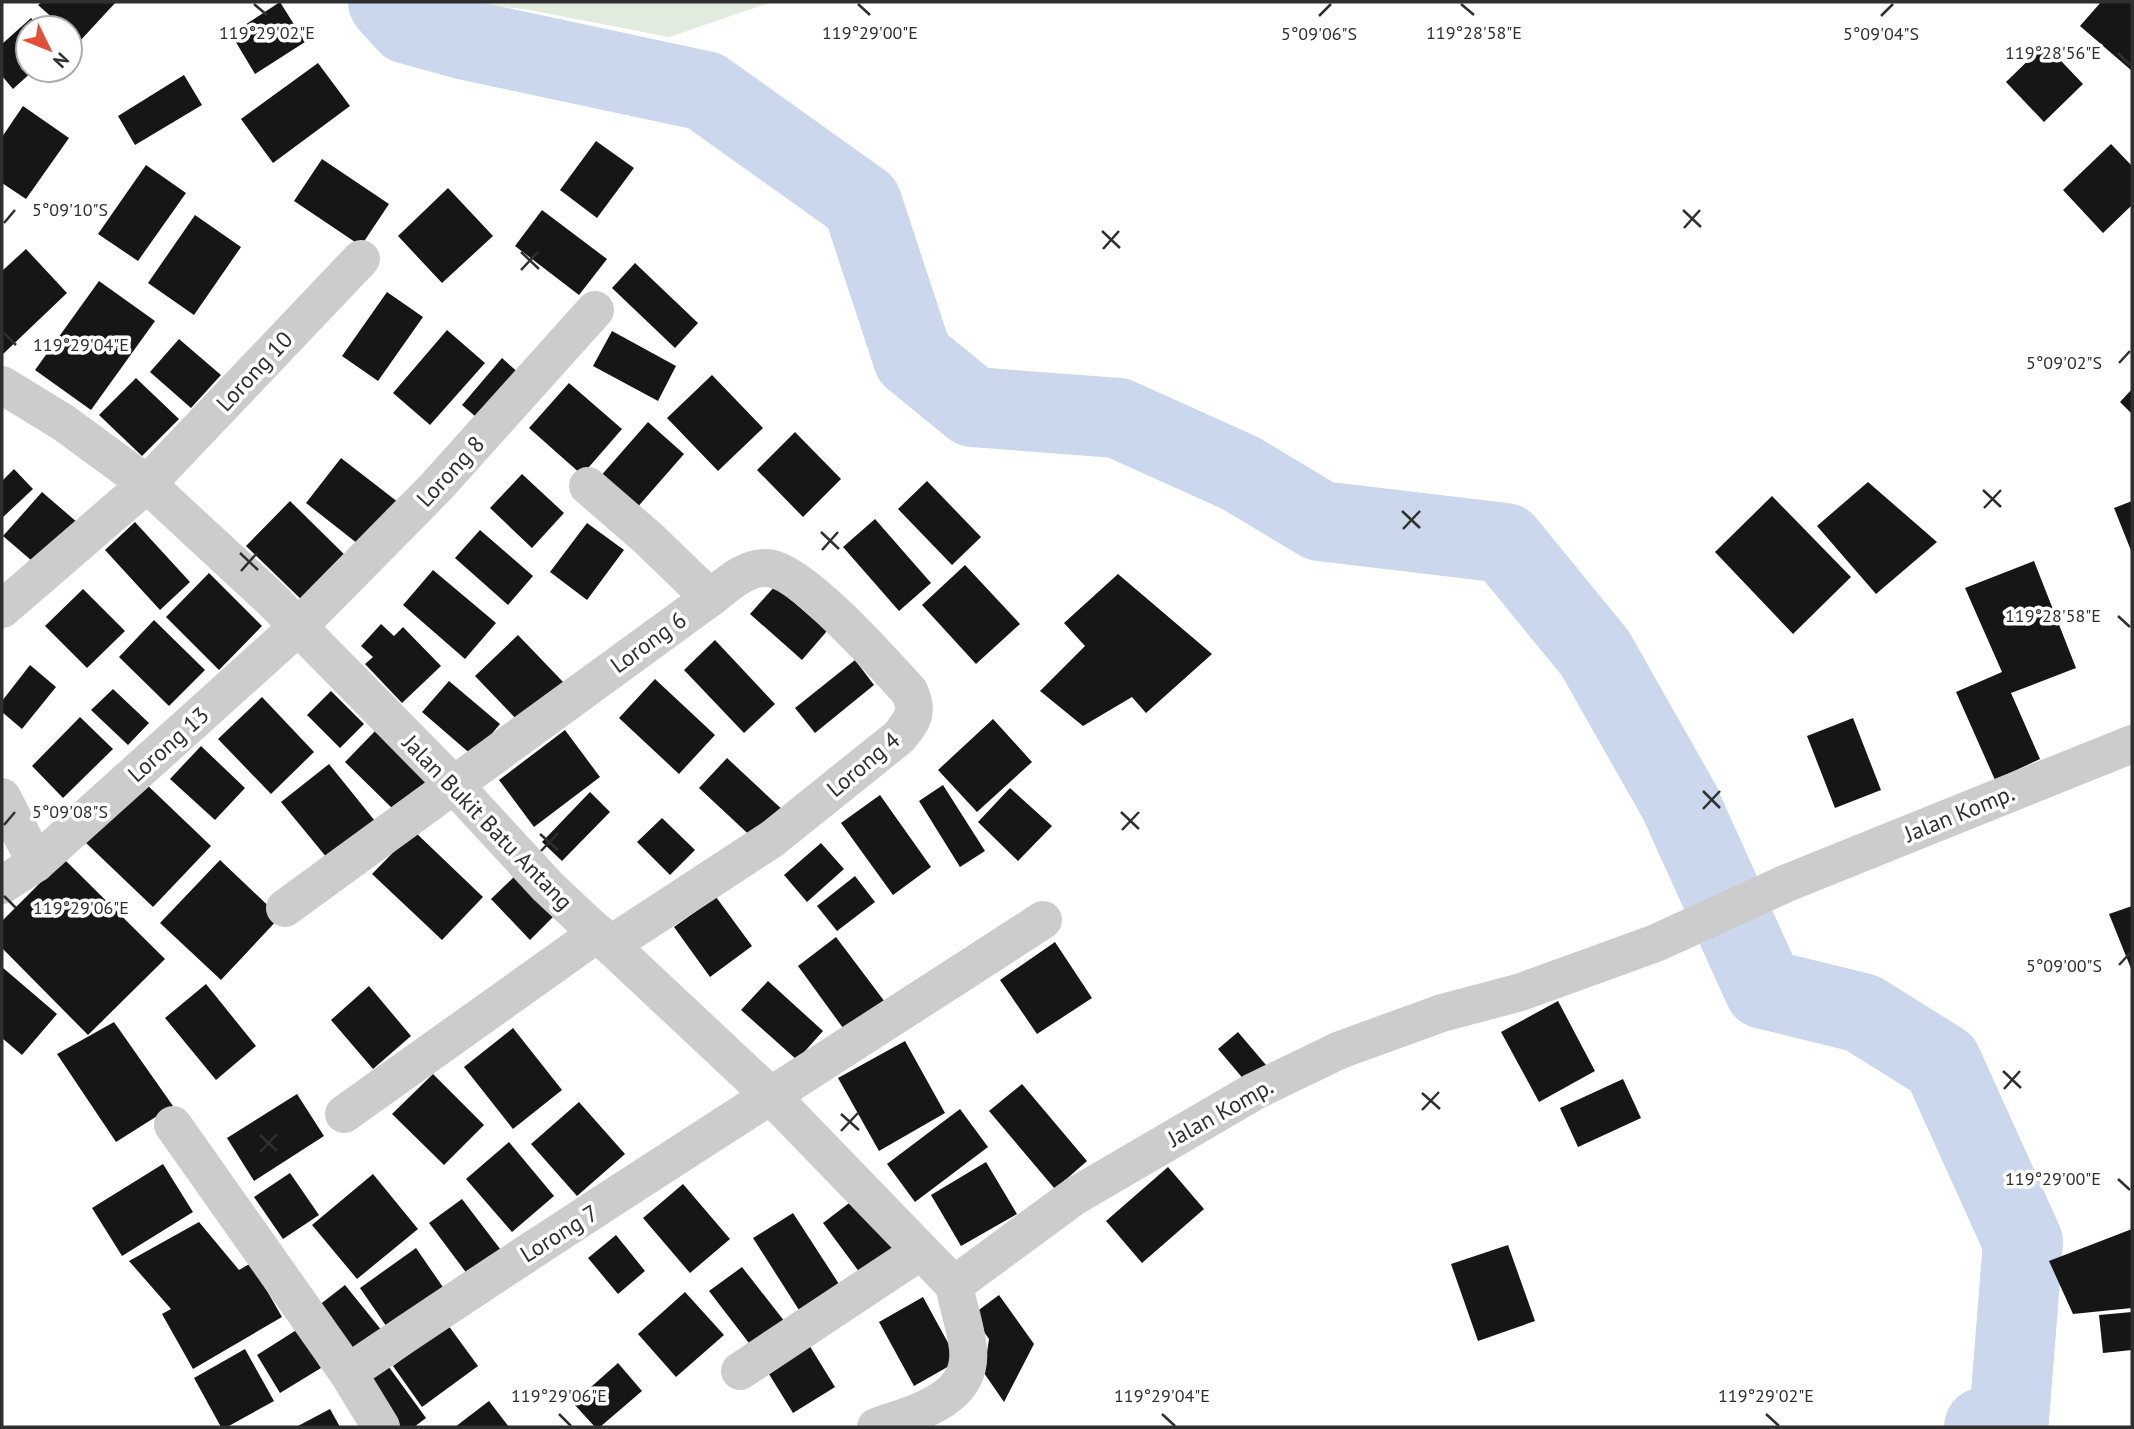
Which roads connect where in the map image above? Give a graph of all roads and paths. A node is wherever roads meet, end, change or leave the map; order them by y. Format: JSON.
{"nodes":[{"id":1,"x":361,"y":259,"type":"dead end"},
{"id":2,"x":595,"y":310,"type":"dead end"},
{"id":3,"x":2,"y":385,"type":"edge"},
{"id":4,"x":147,"y":484,"type":"junction"},
{"id":5,"x":588,"y":486,"type":"dead end"},
{"id":6,"x":710,"y":598,"type":"junction"},
{"id":7,"x":2,"y":609,"type":"edge"},
{"id":8,"x":299,"y":626,"type":"junction"},
{"id":9,"x":2132,"y":744,"type":"edge"},
{"id":10,"x":453,"y":784,"type":"junction"},
{"id":11,"x":2,"y":797,"type":"edge"},
{"id":12,"x":36,"y":863,"type":"junction"},
{"id":13,"x":2,"y":885,"type":"edge"},
{"id":14,"x":285,"y":908,"type":"dead end"},
{"id":15,"x":1043,"y":920,"type":"dead end"},
{"id":16,"x":604,"y":939,"type":"junction"},
{"id":17,"x":772,"y":1097,"type":"junction"},
{"id":18,"x":344,"y":1114,"type":"dead end"},
{"id":19,"x":173,"y":1125,"type":"dead end"},
{"id":20,"x":921,"y":1251,"type":"junction"},
{"id":21,"x":954,"y":1284,"type":"junction"},
{"id":22,"x":740,"y":1371,"type":"dead end"},
{"id":23,"x":348,"y":1373,"type":"junction"},
{"id":24,"x":381,"y":1427,"type":"edge"},
{"id":25,"x":876,"y":1427,"type":"edge"}],
"edges":[{"from":1,"to":4,"type":"street","name":"Lorong 10"},
{"from":2,"to":8,"type":"street","name":"Lorong 8"},
{"from":3,"to":4,"type":"street","name":"Jalan Bukit Batu Antang"},
{"from":4,"to":7,"type":"street","name":"Lorong 10"},
{"from":4,"to":8,"type":"street","name":"Jalan Bukit Batu Antang"},
{"from":5,"to":6,"type":"street","name":"Lorong 6"},
{"from":6,"to":10,"type":"street","name":"Lorong 6"},
{"from":6,"to":16,"type":"street","name":"Lorong 4"},
{"from":8,"to":10,"type":"street","name":"Jalan Bukit Batu Antang"},
{"from":8,"to":12,"type":"street","name":"Lorong 13"},
{"from":9,"to":21,"type":"street","name":"Jalan Komp."},
{"from":10,"to":14,"type":"street","name":"Lorong 6"},
{"from":10,"to":16,"type":"street","name":"Jalan Bukit Batu Antang"},
{"from":11,"to":12,"type":"street"},
{"from":12,"to":13,"type":"street","name":"Lorong 13"},
{"from":15,"to":17,"type":"street","name":"Lorong 7"},
{"from":16,"to":17,"type":"street","name":"Jalan Bukit Batu Antang"},
{"from":16,"to":18,"type":"street","name":"Lorong 4"},
{"from":17,"to":20,"type":"street","name":"Jalan Bukit Batu Antang"},
{"from":17,"to":23,"type":"street","name":"Lorong 7"},
{"from":19,"to":23,"type":"street"},
{"from":20,"to":21,"type":"street","name":"Jalan Bukit Batu Antang"},
{"from":20,"to":22,"type":"street"},
{"from":21,"to":25,"type":"street"},
{"from":23,"to":24,"type":"street"}]}
